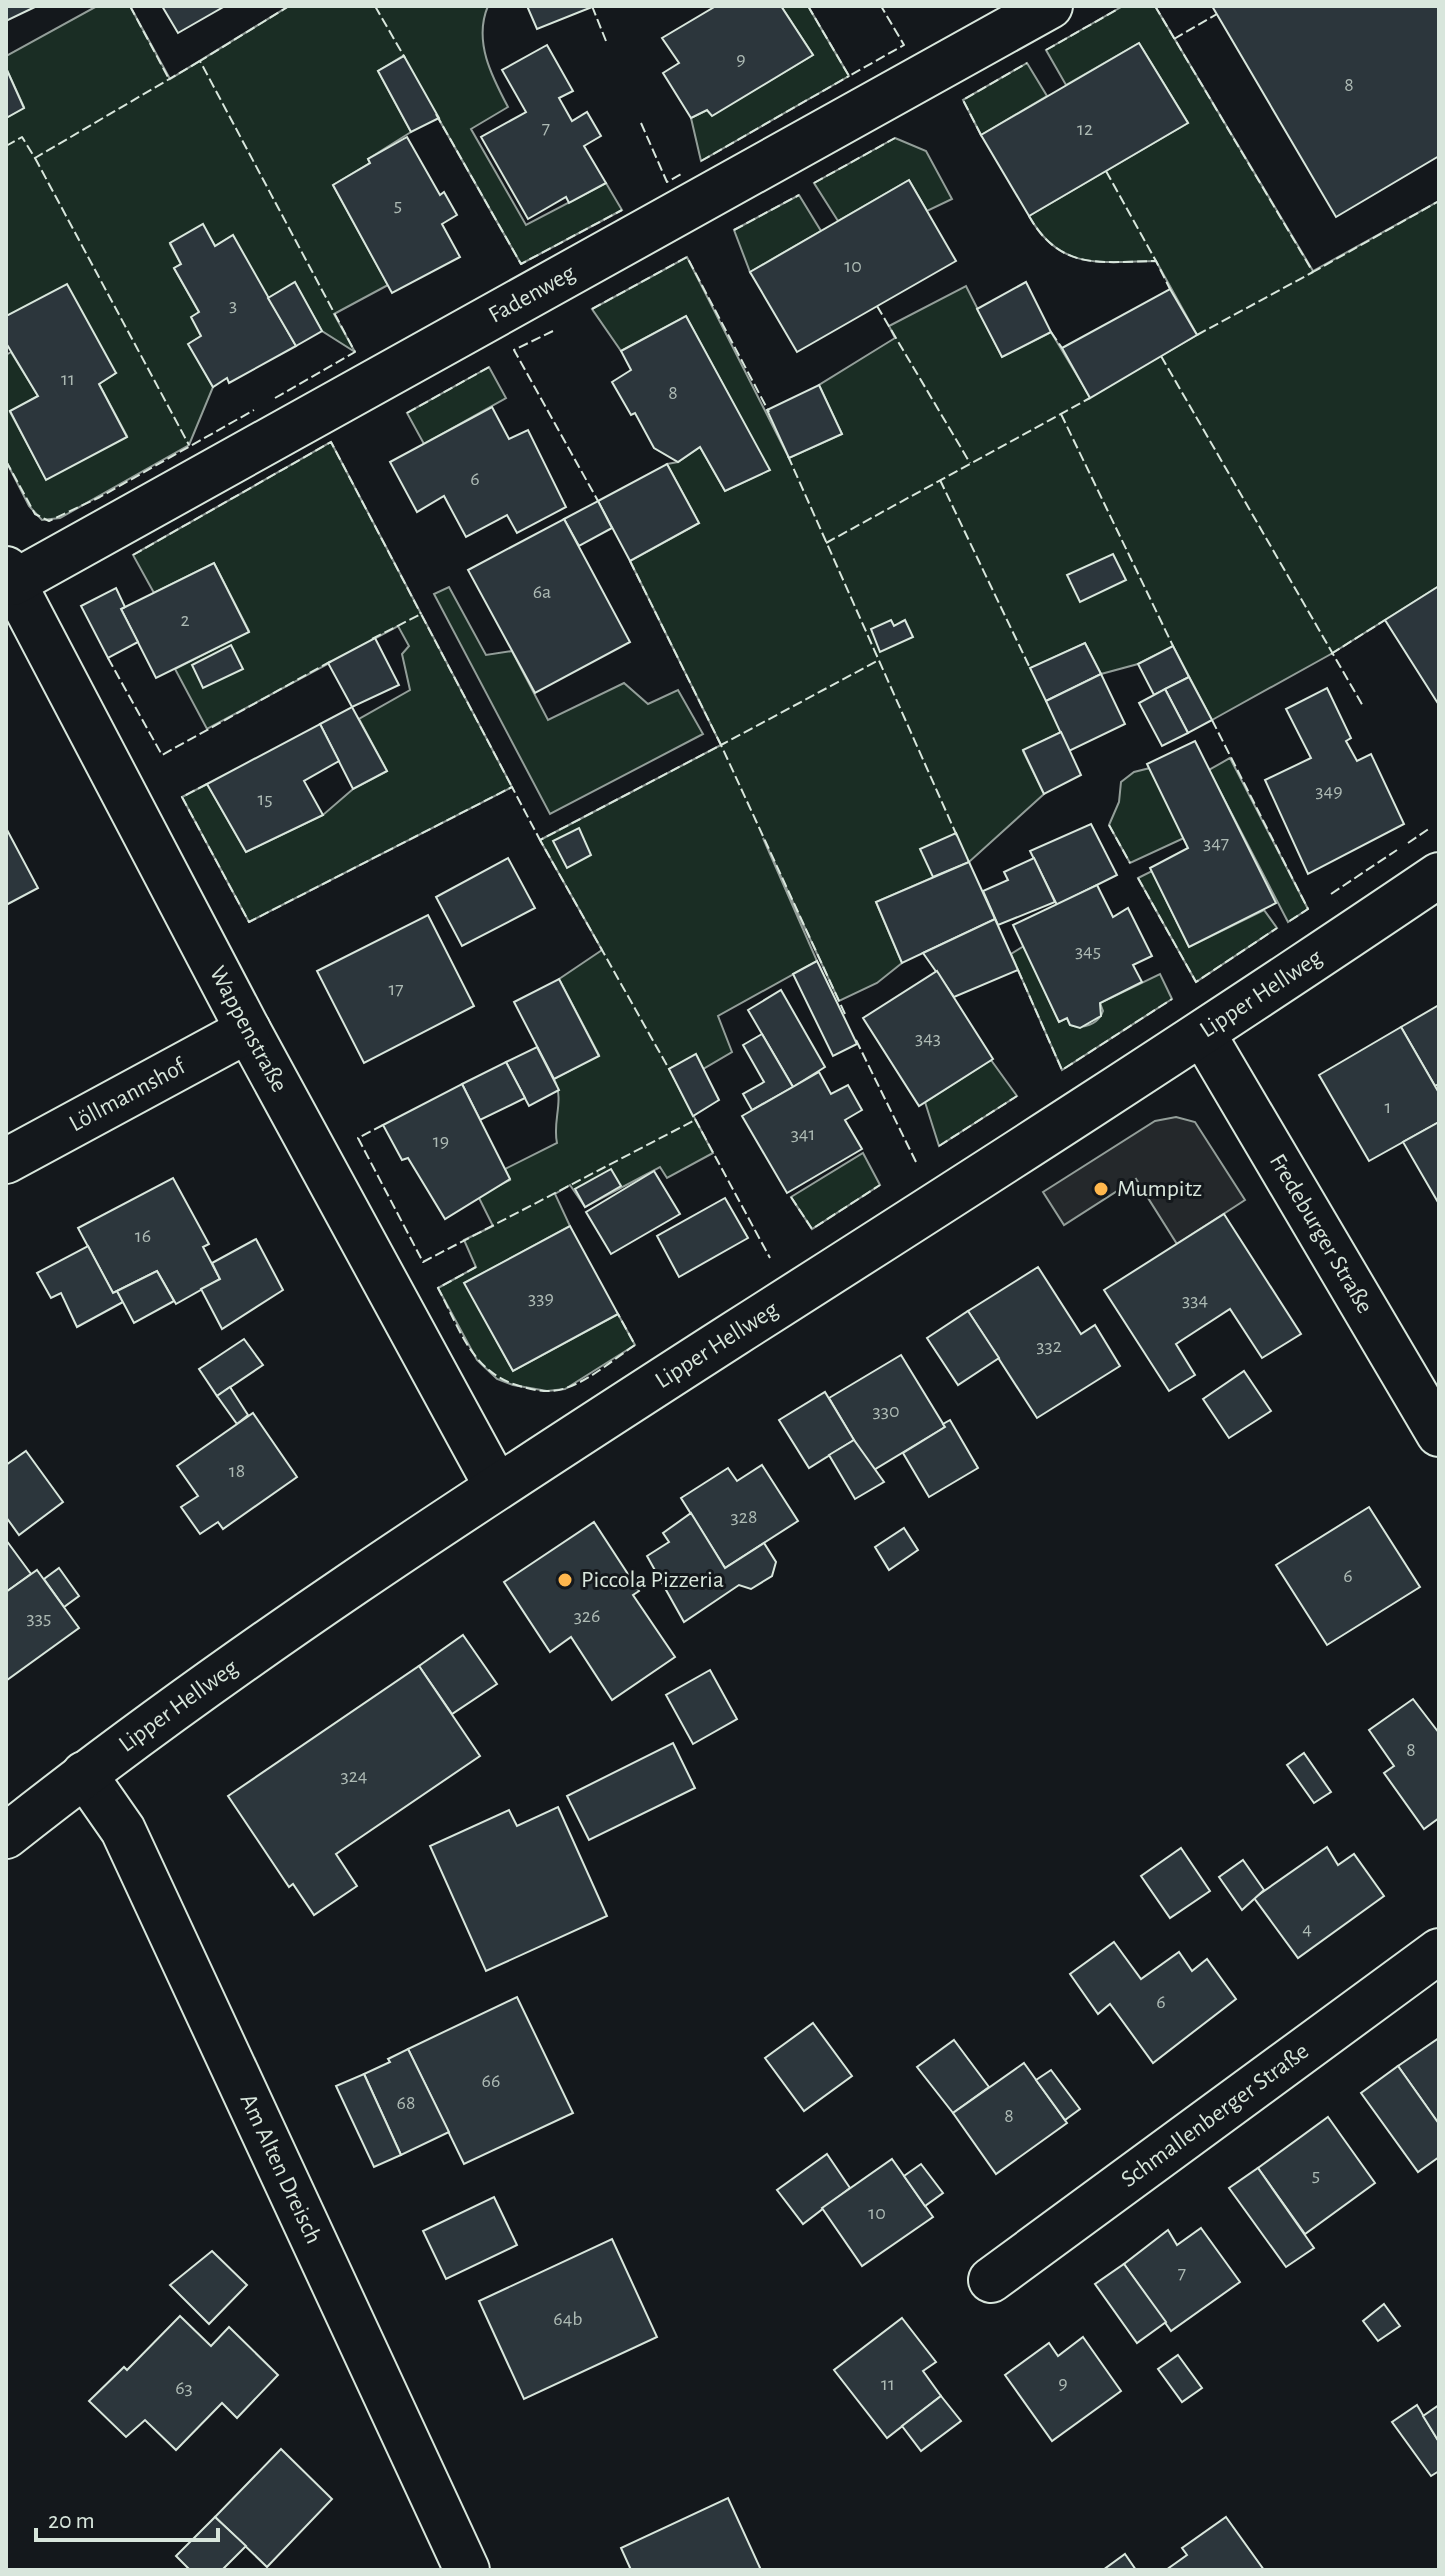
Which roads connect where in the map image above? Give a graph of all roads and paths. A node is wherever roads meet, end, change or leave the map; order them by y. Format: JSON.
{"nodes":[{"id":1,"x":1050,"y":6,"type":"edge"},
{"id":2,"x":10,"y":576,"type":"edge"},
{"id":3,"x":1439,"y":875,"type":"edge"},
{"id":4,"x":248,"y":1030,"type":"junction"},
{"id":5,"x":1203,"y":1034,"type":"junction"},
{"id":6,"x":6,"y":1161,"type":"edge"},
{"id":7,"x":1439,"y":1434,"type":"edge"},
{"id":8,"x":497,"y":1487,"type":"junction"},
{"id":9,"x":84,"y":1774,"type":"junction"},
{"id":10,"x":6,"y":1836,"type":"edge"},
{"id":11,"x":1439,"y":1951,"type":"edge"},
{"id":12,"x":991,"y":2280,"type":"dead end"},
{"id":13,"x":454,"y":2566,"type":"edge"}],
"edges":[{"from":1,"to":2,"type":"street","name":"Fadenweg"},
{"from":2,"to":4,"type":"street","name":"Wappenstraße"},
{"from":3,"to":5,"type":"street","name":"Lipper Hellweg"},
{"from":4,"to":6,"type":"street","name":"Löllmannshof"},
{"from":4,"to":8,"type":"street","name":"Wappenstraße"},
{"from":5,"to":7,"type":"street","name":"Fredeburger Straße"},
{"from":5,"to":8,"type":"street","name":"Lipper Hellweg"},
{"from":8,"to":9,"type":"street","name":"Lipper Hellweg"},
{"from":9,"to":10,"type":"street","name":"Lipper Hellweg"},
{"from":9,"to":13,"type":"street","name":"Am Alten Dreisch"},
{"from":11,"to":12,"type":"street","name":"Schmallenberger Straße"}]}
